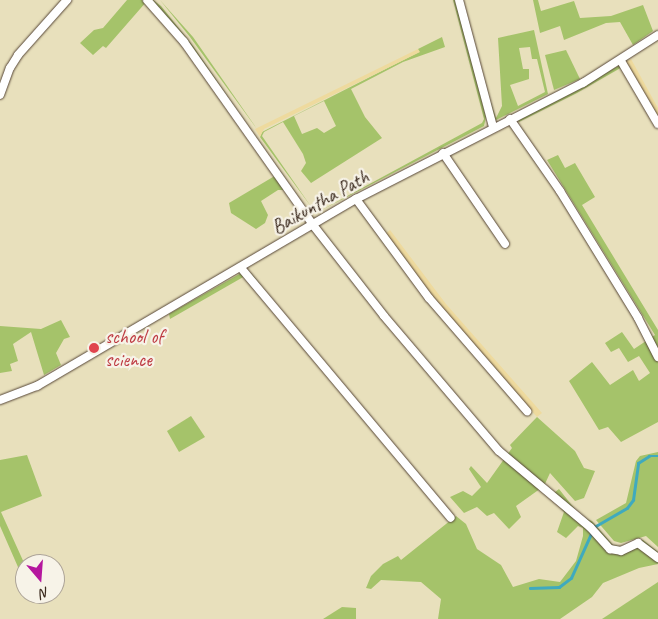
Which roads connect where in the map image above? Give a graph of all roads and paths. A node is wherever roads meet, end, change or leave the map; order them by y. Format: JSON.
{"nodes":[{"id":1,"x":67,"y":0,"type":"edge"},
{"id":2,"x":147,"y":0,"type":"edge"},
{"id":3,"x":459,"y":0,"type":"edge"},
{"id":4,"x":658,"y":35,"type":"edge"},
{"id":5,"x":621,"y":60,"type":"junction"},
{"id":6,"x":0,"y":95,"type":"edge"},
{"id":7,"x":510,"y":119,"type":"junction"},
{"id":8,"x":658,"y":124,"type":"edge"},
{"id":9,"x":493,"y":127,"type":"junction"},
{"id":10,"x":443,"y":153,"type":"junction"},
{"id":11,"x":356,"y":199,"type":"junction"},
{"id":12,"x":313,"y":225,"type":"junction"},
{"id":13,"x":506,"y":244,"type":"dead end"},
{"id":14,"x":241,"y":268,"type":"junction"},
{"id":15,"x":658,"y":357,"type":"edge"},
{"id":16,"x":0,"y":400,"type":"edge"},
{"id":17,"x":527,"y":411,"type":"dead end"},
{"id":18,"x":451,"y":518,"type":"dead end"},
{"id":19,"x":658,"y":558,"type":"edge"}],
"edges":[{"from":1,"to":6,"type":"street"},
{"from":2,"to":12,"type":"street"},
{"from":3,"to":9,"type":"street"},
{"from":4,"to":5,"type":"street","name":"Baikuntha Path"},
{"from":5,"to":7,"type":"street","name":"Baikuntha Path"},
{"from":5,"to":8,"type":"street"},
{"from":7,"to":9,"type":"street","name":"Baikuntha Path"},
{"from":7,"to":15,"type":"street"},
{"from":9,"to":10,"type":"street","name":"Baikuntha Path"},
{"from":10,"to":11,"type":"street","name":"Baikuntha Path"},
{"from":10,"to":13,"type":"street"},
{"from":11,"to":12,"type":"street","name":"Baikuntha Path"},
{"from":11,"to":17,"type":"street"},
{"from":12,"to":14,"type":"street","name":"Baikuntha Path"},
{"from":12,"to":19,"type":"street"},
{"from":14,"to":16,"type":"street","name":"Baikuntha Path"},
{"from":14,"to":18,"type":"street"}]}
